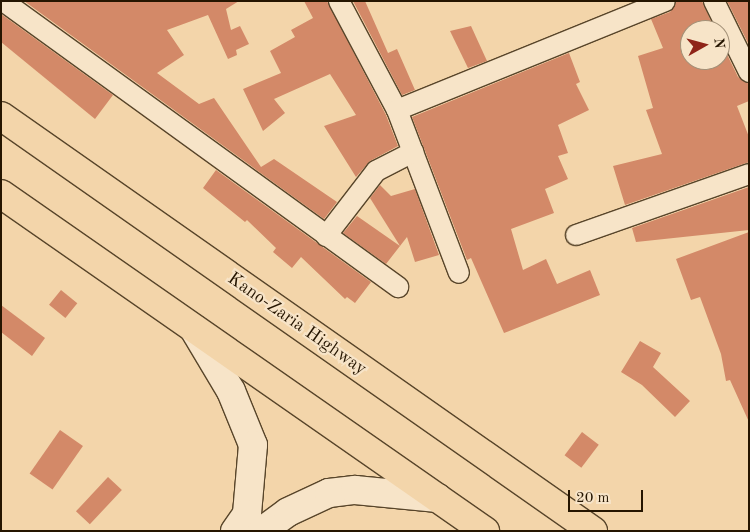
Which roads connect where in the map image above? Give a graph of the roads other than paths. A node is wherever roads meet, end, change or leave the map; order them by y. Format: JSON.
{"nodes":[{"id":1,"x":3,"y":1,"type":"edge"},
{"id":2,"x":339,"y":1,"type":"edge"},
{"id":3,"x":665,"y":1,"type":"edge"},
{"id":4,"x":714,"y":1,"type":"edge"},
{"id":5,"x":749,"y":72,"type":"edge"},
{"id":6,"x":397,"y":110,"type":"junction"},
{"id":7,"x":1,"y":116,"type":"edge"},
{"id":8,"x":413,"y":152,"type":"junction"},
{"id":9,"x":749,"y":174,"type":"edge"},
{"id":10,"x":1,"y":194,"type":"edge"},
{"id":11,"x":576,"y":235,"type":"dead end"},
{"id":12,"x":326,"y":236,"type":"junction"},
{"id":13,"x":459,"y":273,"type":"dead end"},
{"id":14,"x":398,"y":287,"type":"dead end"},
{"id":15,"x":194,"y":329,"type":"junction"},
{"id":16,"x":438,"y":498,"type":"junction"},
{"id":17,"x":235,"y":531,"type":"edge"},
{"id":18,"x":262,"y":531,"type":"edge"},
{"id":19,"x":485,"y":531,"type":"edge"},
{"id":20,"x":593,"y":531,"type":"edge"}],
"edges":[{"from":1,"to":12,"type":"street"},
{"from":2,"to":6,"type":"street"},
{"from":3,"to":6,"type":"street"},
{"from":4,"to":5,"type":"street"},
{"from":6,"to":8,"type":"street"},
{"from":7,"to":20,"type":"highway","name":"Kano-Zaria Highway"},
{"from":8,"to":12,"type":"street"},
{"from":8,"to":13,"type":"street"},
{"from":9,"to":11,"type":"street"},
{"from":10,"to":15,"type":"highway"},
{"from":12,"to":14,"type":"street"},
{"from":15,"to":16,"type":"highway"},
{"from":15,"to":17,"type":"main road"},
{"from":16,"to":18,"type":"main road"},
{"from":16,"to":19,"type":"highway"}]}
